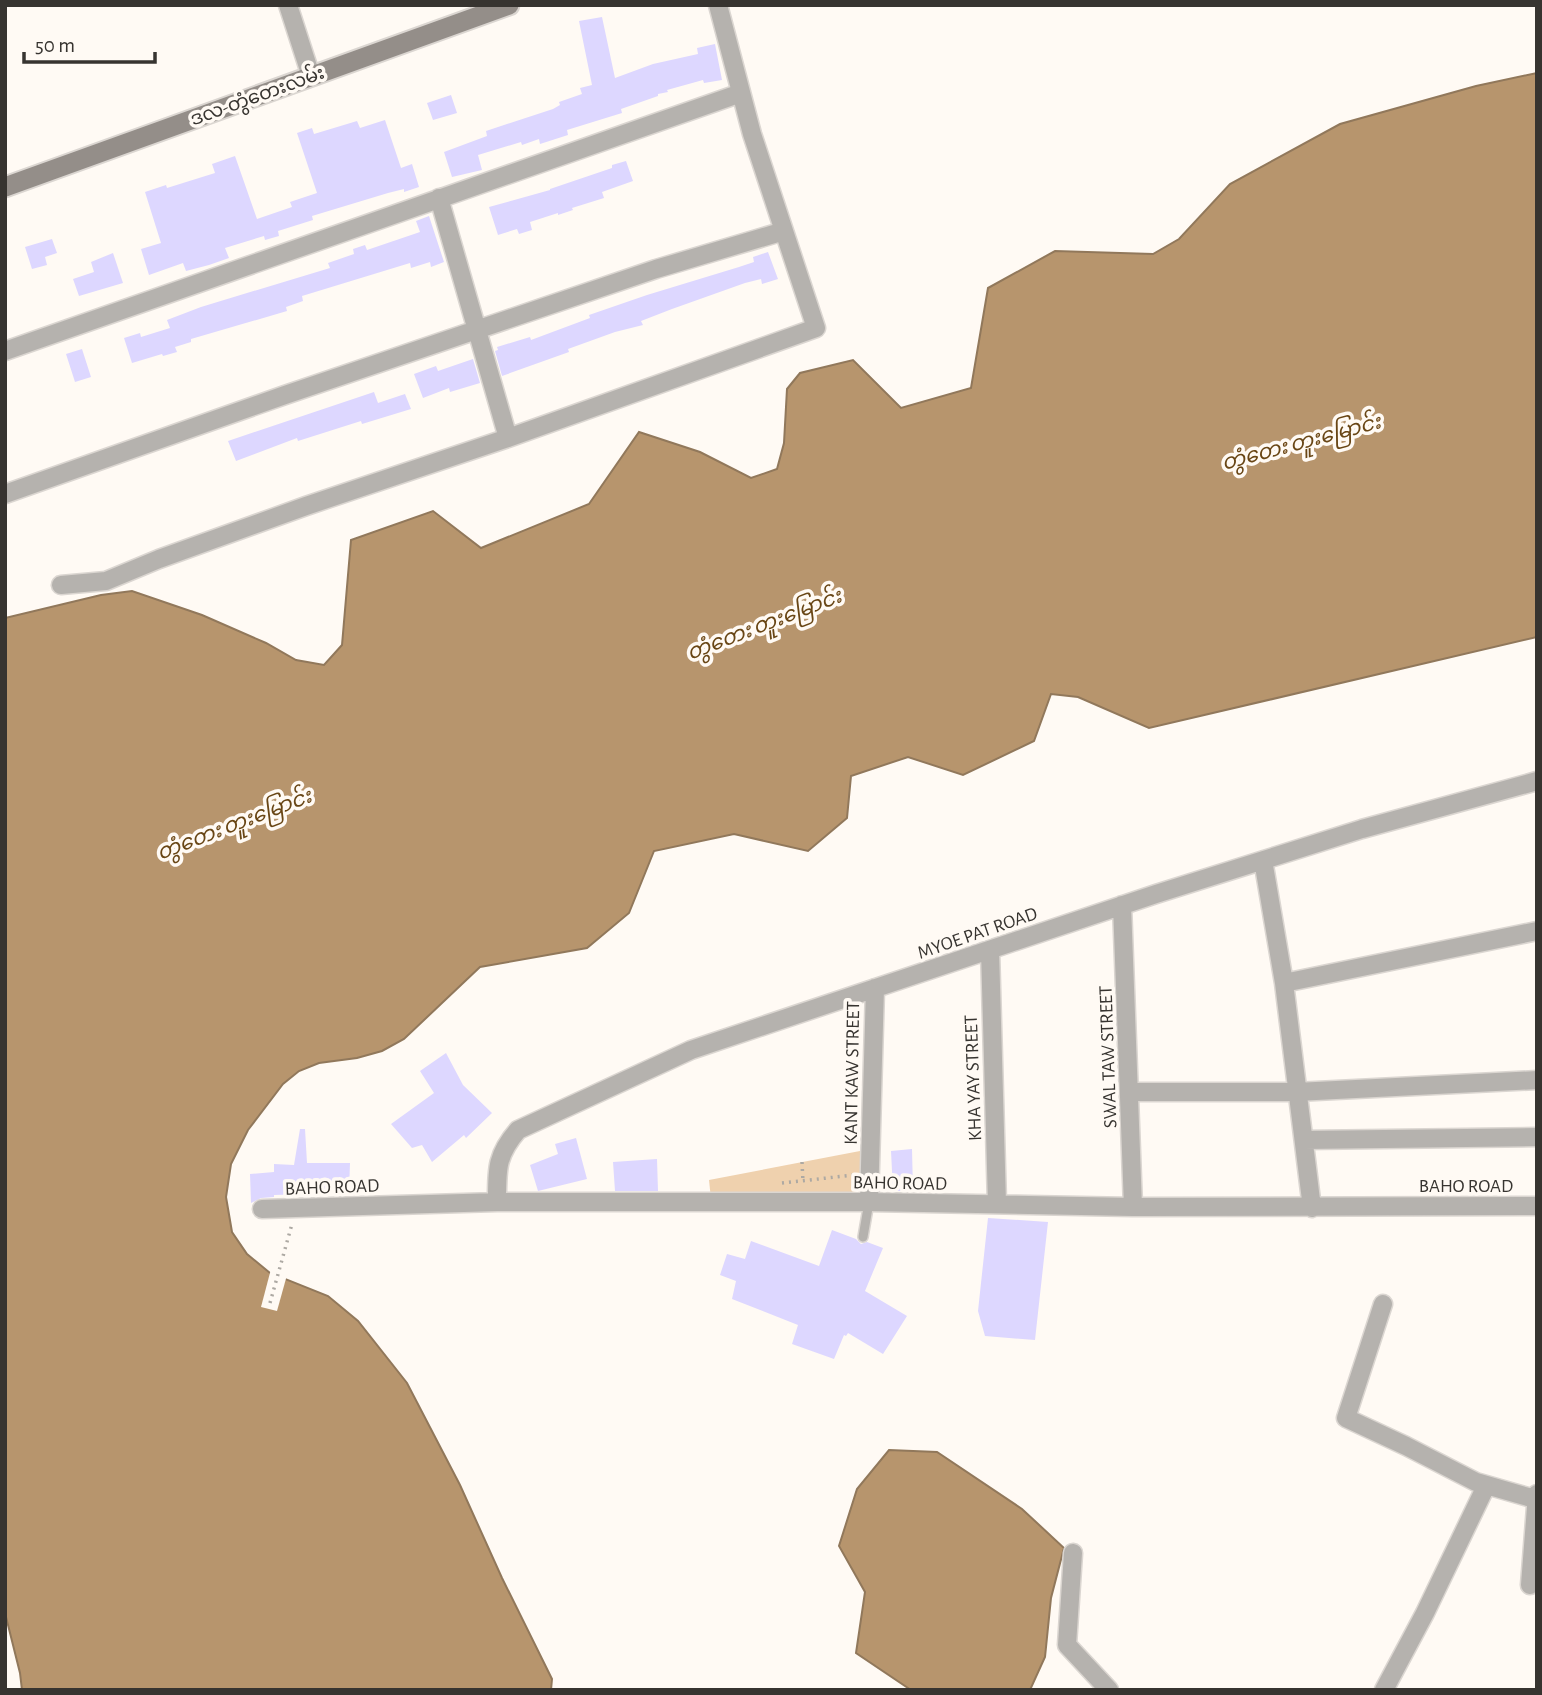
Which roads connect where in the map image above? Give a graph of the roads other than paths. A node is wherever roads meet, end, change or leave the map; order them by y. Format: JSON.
{"nodes":[{"id":1,"x":288,"y":5,"type":"edge"},
{"id":2,"x":509,"y":5,"type":"edge"},
{"id":3,"x":718,"y":5,"type":"edge"},
{"id":4,"x":311,"y":76,"type":"junction"},
{"id":5,"x":741,"y":93,"type":"junction"},
{"id":6,"x":5,"y":187,"type":"edge"},
{"id":7,"x":439,"y":198,"type":"junction"},
{"id":8,"x":784,"y":231,"type":"junction"},
{"id":9,"x":477,"y":330,"type":"junction"},
{"id":10,"x":5,"y":351,"type":"edge"},
{"id":11,"x":509,"y":438,"type":"junction"},
{"id":12,"x":5,"y":494,"type":"edge"},
{"id":13,"x":61,"y":585,"type":"dead end"},
{"id":14,"x":1537,"y":780,"type":"edge"},
{"id":15,"x":1263,"y":860,"type":"junction"},
{"id":16,"x":1122,"y":905,"type":"junction"},
{"id":17,"x":1537,"y":932,"type":"edge"},
{"id":18,"x":990,"y":950,"type":"junction"},
{"id":19,"x":1284,"y":983,"type":"junction"},
{"id":20,"x":875,"y":988,"type":"junction"},
{"id":21,"x":1537,"y":1080,"type":"edge"},
{"id":22,"x":1296,"y":1092,"type":"junction"},
{"id":23,"x":1129,"y":1093,"type":"junction"},
{"id":24,"x":1537,"y":1138,"type":"edge"},
{"id":25,"x":1304,"y":1140,"type":"junction"},
{"id":26,"x":498,"y":1202,"type":"junction"},
{"id":27,"x":869,"y":1202,"type":"junction"},
{"id":28,"x":997,"y":1204,"type":"junction"},
{"id":29,"x":1537,"y":1206,"type":"edge"},
{"id":30,"x":1133,"y":1207,"type":"junction"},
{"id":31,"x":1312,"y":1208,"type":"junction"},
{"id":32,"x":262,"y":1209,"type":"dead end"},
{"id":33,"x":863,"y":1237,"type":"dead end"},
{"id":34,"x":1383,"y":1304,"type":"dead end"},
{"id":35,"x":1486,"y":1486,"type":"junction"},
{"id":36,"x":1536,"y":1496,"type":"edge"},
{"id":37,"x":1073,"y":1553,"type":"dead end"},
{"id":38,"x":1530,"y":1585,"type":"dead end"},
{"id":39,"x":1109,"y":1690,"type":"edge"},
{"id":40,"x":1384,"y":1690,"type":"edge"}],
"edges":[{"from":1,"to":4,"type":"street"},
{"from":2,"to":4,"type":"main road","name":"ဒလ-တွံတေးလမ်း"},
{"from":3,"to":5,"type":"street"},
{"from":4,"to":6,"type":"main road","name":"ဒလ-တွံတေးလမ်း"},
{"from":5,"to":7,"type":"street"},
{"from":5,"to":8,"type":"street"},
{"from":7,"to":9,"type":"street"},
{"from":7,"to":10,"type":"street"},
{"from":8,"to":9,"type":"street"},
{"from":8,"to":11,"type":"street"},
{"from":9,"to":11,"type":"street"},
{"from":9,"to":12,"type":"street"},
{"from":11,"to":13,"type":"street"},
{"from":14,"to":15,"type":"street","name":"MYOE PAT ROAD"},
{"from":15,"to":16,"type":"street","name":"MYOE PAT ROAD"},
{"from":15,"to":19,"type":"street"},
{"from":16,"to":18,"type":"street","name":"MYOE PAT ROAD"},
{"from":16,"to":23,"type":"street","name":"SWAL TAW STREET"},
{"from":17,"to":19,"type":"street"},
{"from":18,"to":20,"type":"street","name":"MYOE PAT ROAD"},
{"from":18,"to":28,"type":"street","name":"KHA YAY STREET"},
{"from":19,"to":22,"type":"street"},
{"from":20,"to":26,"type":"street","name":"MYOE PAT ROAD"},
{"from":20,"to":27,"type":"street","name":"KANT KAW STREET"},
{"from":21,"to":22,"type":"street"},
{"from":22,"to":23,"type":"street"},
{"from":22,"to":25,"type":"street"},
{"from":23,"to":30,"type":"street","name":"SWAL TAW STREET"},
{"from":24,"to":25,"type":"street"},
{"from":25,"to":31,"type":"street"},
{"from":26,"to":27,"type":"street","name":"BAHO ROAD"},
{"from":26,"to":32,"type":"street","name":"BAHO ROAD"},
{"from":27,"to":28,"type":"street","name":"BAHO ROAD"},
{"from":27,"to":33,"type":"lane"},
{"from":28,"to":30,"type":"street","name":"BAHO ROAD"},
{"from":29,"to":31,"type":"street","name":"BAHO ROAD"},
{"from":30,"to":31,"type":"street","name":"BAHO ROAD"},
{"from":34,"to":35,"type":"street"},
{"from":35,"to":36,"type":"street"},
{"from":35,"to":40,"type":"street"},
{"from":36,"to":38,"type":"street"},
{"from":37,"to":39,"type":"street"}]}
